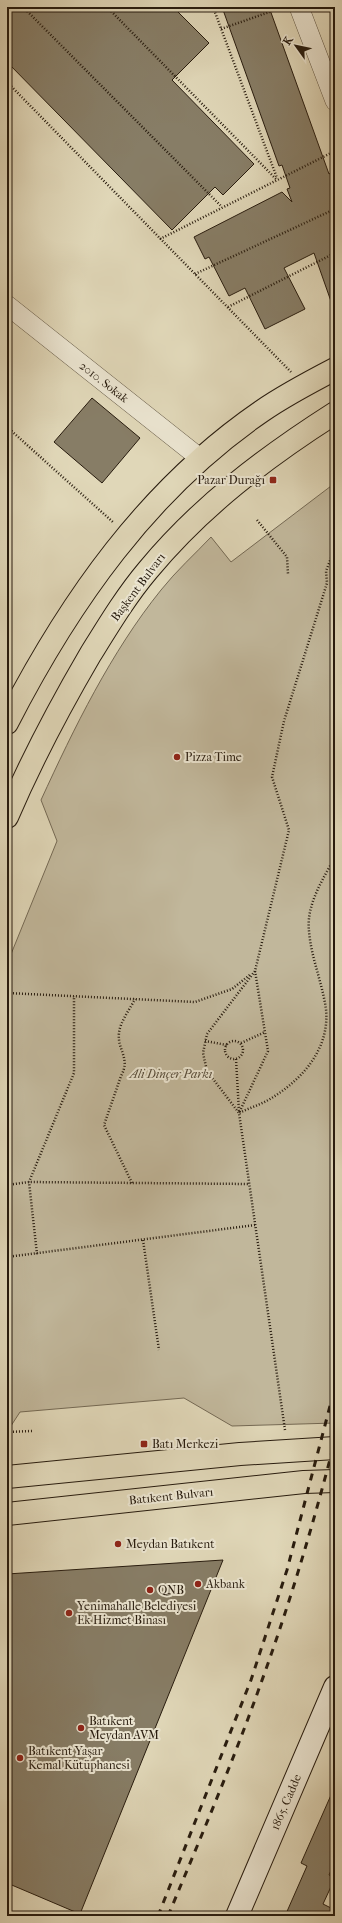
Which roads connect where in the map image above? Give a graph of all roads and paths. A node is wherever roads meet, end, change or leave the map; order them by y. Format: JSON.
{"nodes":[{"id":1,"x":23,"y":7,"type":"edge"},
{"id":2,"x":107,"y":7,"type":"edge"},
{"id":3,"x":213,"y":7,"type":"edge"},
{"id":4,"x":284,"y":7,"type":"edge"},
{"id":5,"x":299,"y":7,"type":"edge"},
{"id":6,"x":221,"y":29,"type":"junction"},
{"id":7,"x":7,"y":82,"type":"edge"},
{"id":8,"x":335,"y":101,"type":"edge"},
{"id":9,"x":335,"y":151,"type":"edge"},
{"id":10,"x":278,"y":180,"type":"junction"},
{"id":11,"x":222,"y":208,"type":"junction"},
{"id":12,"x":335,"y":209,"type":"edge"},
{"id":13,"x":160,"y":239,"type":"junction"},
{"id":14,"x":335,"y":253,"type":"edge"},
{"id":15,"x":195,"y":274,"type":"junction"},
{"id":16,"x":7,"y":305,"type":"edge"},
{"id":17,"x":228,"y":308,"type":"junction"},
{"id":18,"x":335,"y":368,"type":"edge"},
{"id":19,"x":304,"y":385,"type":"junction"},
{"id":20,"x":335,"y":413,"type":"edge"},
{"id":21,"x":7,"y":427,"type":"edge"},
{"id":22,"x":202,"y":459,"type":"junction"},
{"id":23,"x":257,"y":520,"type":"dead end"},
{"id":24,"x":126,"y":535,"type":"junction"},
{"id":25,"x":335,"y":548,"type":"edge"},
{"id":26,"x":288,"y":574,"type":"dead end"},
{"id":27,"x":10,"y":710,"type":"edge"},
{"id":28,"x":7,"y":817,"type":"edge"},
{"id":29,"x":335,"y":857,"type":"edge"},
{"id":30,"x":254,"y":971,"type":"junction"},
{"id":31,"x":7,"y":993,"type":"edge"},
{"id":32,"x":74,"y":996,"type":"junction"},
{"id":33,"x":135,"y":999,"type":"junction"},
{"id":34,"x":265,"y":1032,"type":"junction"},
{"id":35,"x":206,"y":1040,"type":"junction"},
{"id":36,"x":241,"y":1043,"type":"junction"},
{"id":37,"x":227,"y":1045,"type":"junction"},
{"id":38,"x":236,"y":1059,"type":"junction"},
{"id":39,"x":239,"y":1113,"type":"junction"},
{"id":40,"x":28,"y":1182,"type":"junction"},
{"id":41,"x":132,"y":1183,"type":"junction"},
{"id":42,"x":249,"y":1184,"type":"junction"},
{"id":43,"x":7,"y":1185,"type":"edge"},
{"id":44,"x":255,"y":1225,"type":"junction"},
{"id":45,"x":143,"y":1240,"type":"junction"},
{"id":46,"x":37,"y":1254,"type":"junction"},
{"id":47,"x":7,"y":1258,"type":"edge"},
{"id":48,"x":159,"y":1350,"type":"dead end"},
{"id":49,"x":285,"y":1430,"type":"dead end"},
{"id":50,"x":32,"y":1431,"type":"dead end"},
{"id":51,"x":7,"y":1432,"type":"edge"},
{"id":52,"x":335,"y":1448,"type":"edge"},
{"id":53,"x":7,"y":1477,"type":"edge"},
{"id":54,"x":335,"y":1481,"type":"edge"},
{"id":55,"x":7,"y":1514,"type":"edge"},
{"id":56,"x":335,"y":1687,"type":"edge"},
{"id":57,"x":237,"y":1916,"type":"edge"}],
"edges":[{"from":1,"to":11,"type":"path"},
{"from":2,"to":10,"type":"path"},
{"from":3,"to":6,"type":"path"},
{"from":4,"to":6,"type":"path"},
{"from":5,"to":8,"type":"street"},
{"from":6,"to":10,"type":"path"},
{"from":7,"to":13,"type":"path"},
{"from":9,"to":10,"type":"path"},
{"from":10,"to":11,"type":"path"},
{"from":11,"to":13,"type":"path"},
{"from":12,"to":15,"type":"path"},
{"from":13,"to":15,"type":"path"},
{"from":14,"to":17,"type":"path"},
{"from":15,"to":17,"type":"path"},
{"from":16,"to":22,"type":"street","name":"2010. Sokak"},
{"from":17,"to":19,"type":"path"},
{"from":18,"to":19,"type":"main road"},
{"from":19,"to":22,"type":"main road"},
{"from":20,"to":28,"type":"main road","name":"Başkent Bulvarı"},
{"from":21,"to":24,"type":"path"},
{"from":22,"to":24,"type":"main road"},
{"from":23,"to":26,"type":"path"},
{"from":24,"to":27,"type":"main road"},
{"from":25,"to":30,"type":"path"},
{"from":29,"to":39,"type":"path"},
{"from":30,"to":33,"type":"path"},
{"from":30,"to":34,"type":"path"},
{"from":30,"to":35,"type":"path"},
{"from":31,"to":32,"type":"path"},
{"from":32,"to":33,"type":"path"},
{"from":32,"to":40,"type":"path"},
{"from":33,"to":41,"type":"path"},
{"from":34,"to":36,"type":"path"},
{"from":34,"to":39,"type":"path"},
{"from":35,"to":37,"type":"path"},
{"from":35,"to":39,"type":"path"},
{"from":36,"to":37,"type":"path"},
{"from":36,"to":38,"type":"path"},
{"from":37,"to":38,"type":"path"},
{"from":38,"to":39,"type":"path"},
{"from":39,"to":42,"type":"path"},
{"from":40,"to":41,"type":"path"},
{"from":40,"to":43,"type":"path"},
{"from":40,"to":46,"type":"path"},
{"from":41,"to":42,"type":"path"},
{"from":42,"to":44,"type":"path"},
{"from":44,"to":45,"type":"path"},
{"from":44,"to":49,"type":"path"},
{"from":45,"to":46,"type":"path"},
{"from":45,"to":48,"type":"path"},
{"from":46,"to":47,"type":"path"},
{"from":50,"to":51,"type":"path"},
{"from":52,"to":53,"type":"main road"},
{"from":54,"to":55,"type":"main road","name":"Batıkent Bulvarı"},
{"from":56,"to":57,"type":"street","name":"1865. Cadde"}]}
